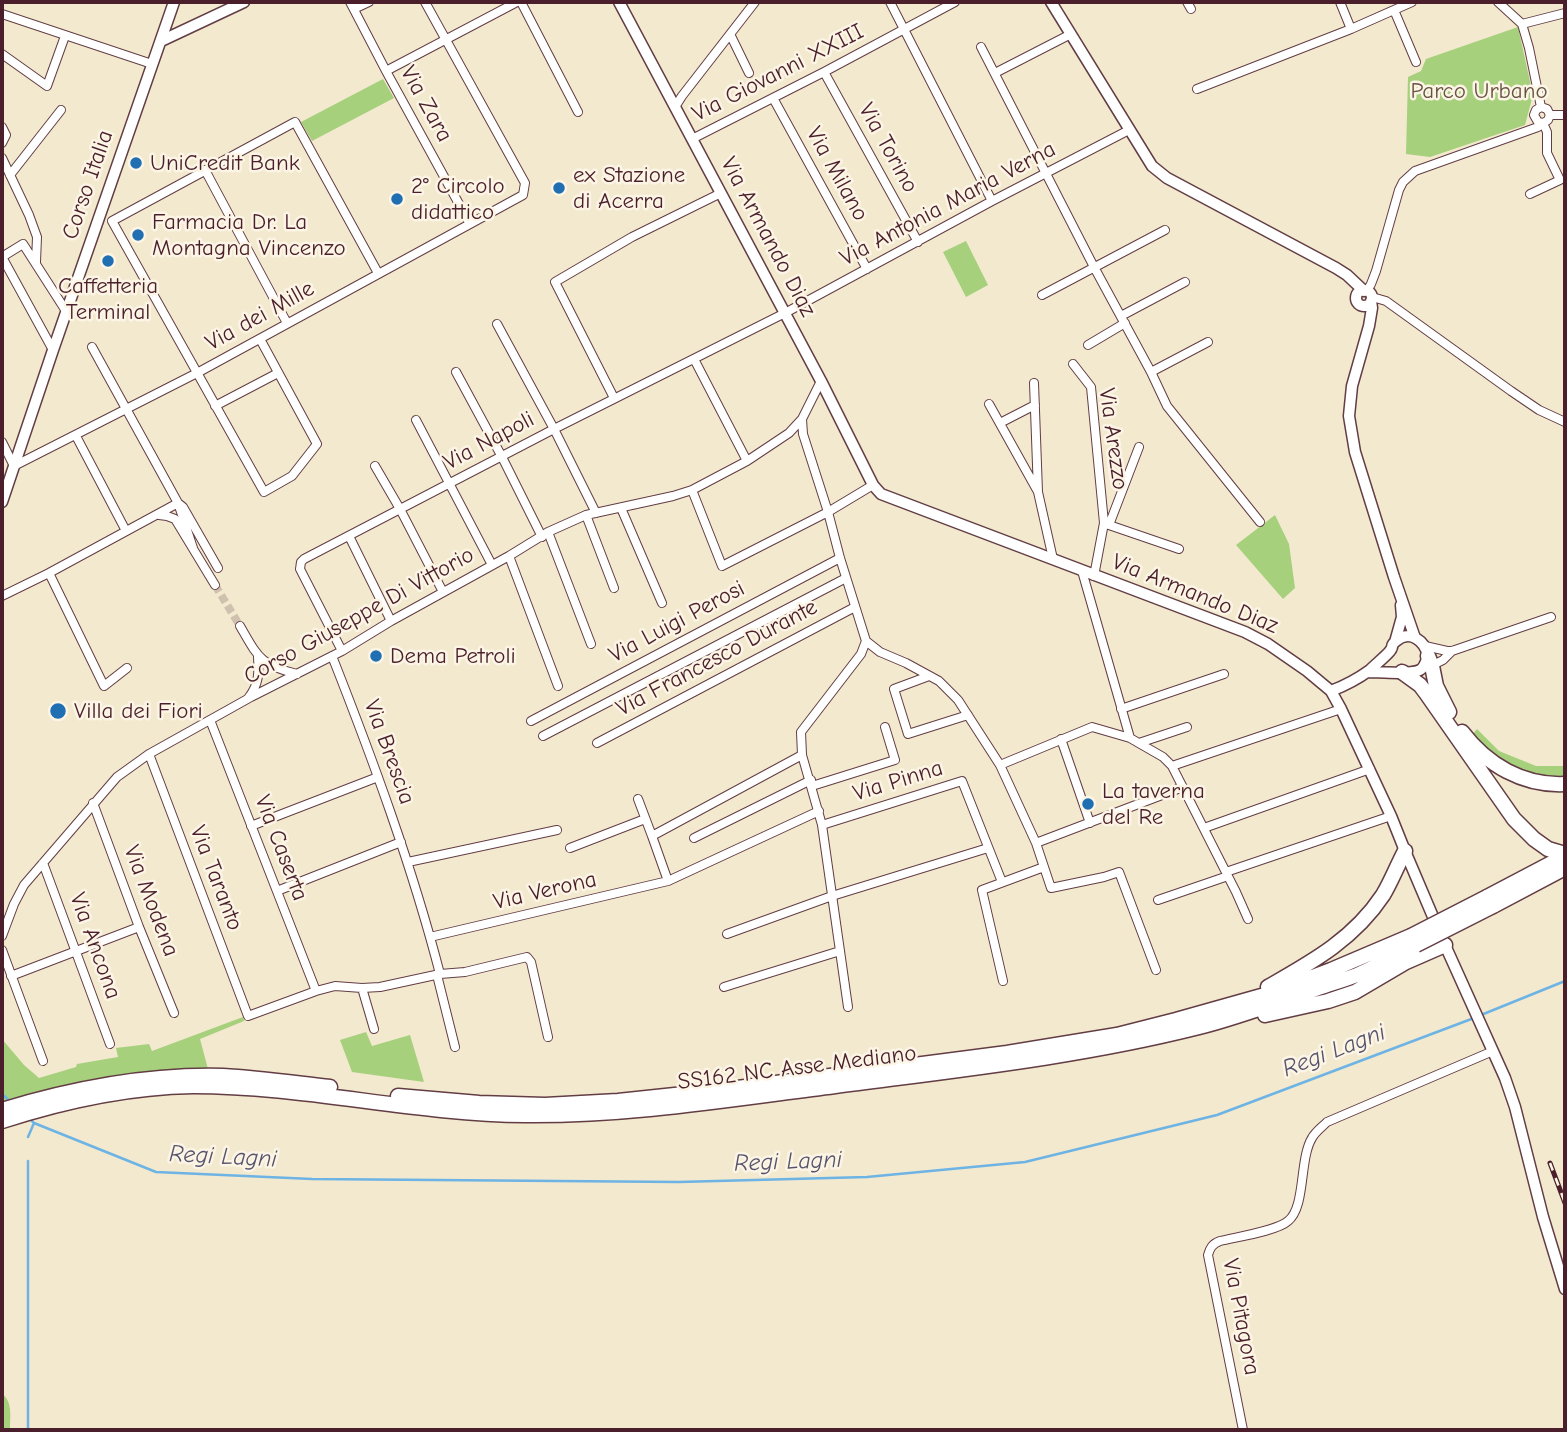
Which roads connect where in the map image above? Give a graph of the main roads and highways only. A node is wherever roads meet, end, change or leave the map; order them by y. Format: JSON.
{"nodes":[{"id":1,"x":174,"y":2,"type":"edge"},
{"id":2,"x":244,"y":2,"type":"edge"},
{"id":3,"x":619,"y":2,"type":"edge"},
{"id":4,"x":1051,"y":2,"type":"edge"},
{"id":5,"x":160,"y":41,"type":"junction"},
{"id":6,"x":2,"y":502,"type":"edge"},
{"id":7,"x":1401,"y":596,"type":"junction"},
{"id":8,"x":1415,"y":638,"type":"junction"},
{"id":9,"x":1392,"y":646,"type":"junction"},
{"id":10,"x":1427,"y":659,"type":"junction"},
{"id":11,"x":1367,"y":672,"type":"junction"},
{"id":12,"x":1402,"y":672,"type":"junction"},
{"id":13,"x":1331,"y":691,"type":"junction"},
{"id":14,"x":1565,"y":784,"type":"edge"},
{"id":15,"x":1405,"y":851,"type":"junction"},
{"id":16,"x":1565,"y":855,"type":"edge"},
{"id":17,"x":1565,"y":868,"type":"edge"},
{"id":18,"x":1544,"y":873,"type":"junction"},
{"id":19,"x":1445,"y":945,"type":"junction"},
{"id":20,"x":1194,"y":1021,"type":"junction"},
{"id":21,"x":78,"y":1094,"type":"junction"},
{"id":22,"x":2,"y":1110,"type":"edge"},
{"id":23,"x":2,"y":1121,"type":"edge"},
{"id":24,"x":1565,"y":1289,"type":"edge"}],
"edges":[{"from":1,"to":5,"type":"main road","name":"Corso Italia"},
{"from":2,"to":5,"type":"main road"},
{"from":3,"to":13,"type":"main road","name":"Via Armando Diaz"},
{"from":4,"to":7,"type":"main road"},
{"from":5,"to":6,"type":"main road","name":"Corso Italia"},
{"from":7,"to":8,"type":"main road"},
{"from":7,"to":9,"type":"main road"},
{"from":8,"to":9,"type":"main road"},
{"from":8,"to":10,"type":"main road"},
{"from":9,"to":11,"type":"main road"},
{"from":9,"to":12,"type":"main road"},
{"from":10,"to":12,"type":"main road"},
{"from":10,"to":14,"type":"highway"},
{"from":11,"to":12,"type":"main road"},
{"from":11,"to":13,"type":"main road"},
{"from":12,"to":16,"type":"highway"},
{"from":13,"to":15,"type":"main road","name":"Via Armando Diaz"},
{"from":15,"to":19,"type":"main road","name":"Via Armando Diaz"},
{"from":15,"to":20,"type":"highway"},
{"from":16,"to":18,"type":"highway","name":"SS162 NC Asse Mediano"},
{"from":17,"to":18,"type":"highway","name":"SS162 NC Asse Mediano"},
{"from":18,"to":20,"type":"highway","name":"SS162 NC Asse Mediano","bridge":true},
{"from":19,"to":20,"type":"highway"},
{"from":19,"to":24,"type":"main road","name":"Via Armando Diaz"},
{"from":20,"to":21,"type":"highway","name":"SS162 NC Asse Mediano"},
{"from":21,"to":22,"type":"highway","name":"SS162 NC Asse Mediano"},
{"from":21,"to":23,"type":"highway","name":"SS162 NC Asse Mediano"}]}
